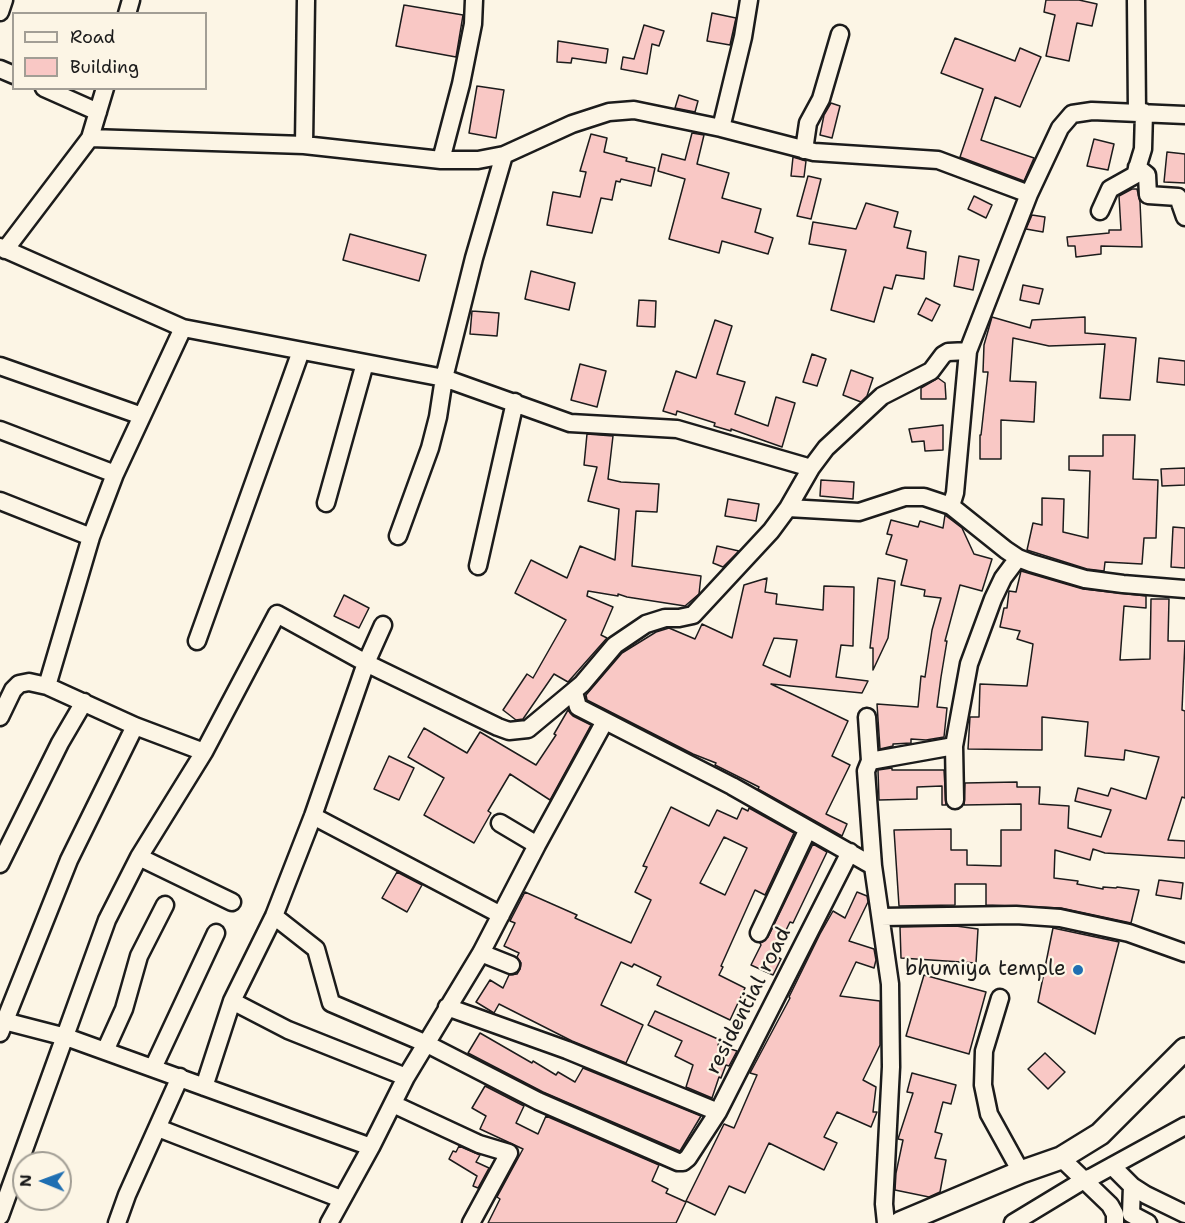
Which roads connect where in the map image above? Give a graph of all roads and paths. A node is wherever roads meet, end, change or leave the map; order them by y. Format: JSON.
{"nodes":[{"id":1,"x":4,"y":0,"type":"edge"},
{"id":2,"x":306,"y":0,"type":"edge"},
{"id":3,"x":474,"y":0,"type":"edge"},
{"id":4,"x":748,"y":0,"type":"edge"},
{"id":5,"x":1136,"y":0,"type":"edge"},
{"id":6,"x":0,"y":12,"type":"edge"},
{"id":7,"x":840,"y":34,"type":"dead end"},
{"id":8,"x":48,"y":90,"type":"edge"},
{"id":9,"x":104,"y":90,"type":"edge"},
{"id":10,"x":98,"y":112,"type":"junction"},
{"id":11,"x":1141,"y":112,"type":"junction"},
{"id":12,"x":1185,"y":115,"type":"edge"},
{"id":13,"x":721,"y":128,"type":"junction"},
{"id":14,"x":90,"y":138,"type":"junction"},
{"id":15,"x":304,"y":145,"type":"junction"},
{"id":16,"x":804,"y":150,"type":"junction"},
{"id":17,"x":504,"y":154,"type":"junction"},
{"id":18,"x":441,"y":160,"type":"junction"},
{"id":19,"x":1137,"y":166,"type":"junction"},
{"id":20,"x":1029,"y":194,"type":"junction"},
{"id":21,"x":1100,"y":211,"type":"dead end"},
{"id":22,"x":1185,"y":217,"type":"edge"},
{"id":23,"x":2,"y":248,"type":"edge"},
{"id":24,"x":183,"y":328,"type":"junction"},
{"id":25,"x":301,"y":351,"type":"junction"},
{"id":26,"x":968,"y":351,"type":"junction"},
{"id":27,"x":365,"y":363,"type":"junction"},
{"id":28,"x":0,"y":366,"type":"edge"},
{"id":29,"x":444,"y":378,"type":"junction"},
{"id":30,"x":515,"y":402,"type":"junction"},
{"id":31,"x":142,"y":416,"type":"junction"},
{"id":32,"x":0,"y":430,"type":"edge"},
{"id":33,"x":811,"y":468,"type":"junction"},
{"id":34,"x":115,"y":474,"type":"junction"},
{"id":35,"x":0,"y":501,"type":"edge"},
{"id":36,"x":326,"y":503,"type":"dead end"},
{"id":37,"x":951,"y":506,"type":"junction"},
{"id":38,"x":788,"y":508,"type":"junction"},
{"id":39,"x":398,"y":536,"type":"dead end"},
{"id":40,"x":91,"y":537,"type":"junction"},
{"id":41,"x":1018,"y":558,"type":"junction"},
{"id":42,"x":478,"y":566,"type":"dead end"},
{"id":43,"x":1185,"y":589,"type":"edge"},
{"id":44,"x":383,"y":625,"type":"dead end"},
{"id":45,"x":197,"y":641,"type":"dead end"},
{"id":46,"x":366,"y":663,"type":"junction"},
{"id":47,"x":47,"y":686,"type":"junction"},
{"id":48,"x":574,"y":692,"type":"junction"},
{"id":49,"x":84,"y":702,"type":"junction"},
{"id":50,"x":0,"y":717,"type":"edge"},
{"id":51,"x":867,"y":717,"type":"dead end"},
{"id":52,"x":605,"y":721,"type":"junction"},
{"id":53,"x":135,"y":726,"type":"junction"},
{"id":54,"x":954,"y":746,"type":"junction"},
{"id":55,"x":204,"y":752,"type":"junction"},
{"id":56,"x":870,"y":761,"type":"junction"},
{"id":57,"x":955,"y":800,"type":"dead end"},
{"id":58,"x":313,"y":816,"type":"junction"},
{"id":59,"x":500,"y":823,"type":"dead end"},
{"id":60,"x":808,"y":829,"type":"junction"},
{"id":61,"x":537,"y":845,"type":"junction"},
{"id":62,"x":850,"y":852,"type":"junction"},
{"id":63,"x":140,"y":857,"type":"junction"},
{"id":64,"x":0,"y":864,"type":"edge"},
{"id":65,"x":873,"y":866,"type":"junction"},
{"id":66,"x":232,"y":902,"type":"dead end"},
{"id":67,"x":165,"y":905,"type":"dead end"},
{"id":68,"x":501,"y":915,"type":"junction"},
{"id":69,"x":274,"y":916,"type":"junction"},
{"id":70,"x":881,"y":917,"type":"junction"},
{"id":71,"x":216,"y":933,"type":"dead end"},
{"id":72,"x":759,"y":933,"type":"dead end"},
{"id":73,"x":481,"y":953,"type":"junction"},
{"id":74,"x":1185,"y":953,"type":"edge"},
{"id":75,"x":511,"y":965,"type":"dead end"},
{"id":76,"x":1000,"y":998,"type":"dead end"},
{"id":77,"x":232,"y":1001,"type":"junction"},
{"id":78,"x":447,"y":1007,"type":"junction"},
{"id":79,"x":1,"y":1025,"type":"edge"},
{"id":80,"x":66,"y":1037,"type":"junction"},
{"id":81,"x":427,"y":1044,"type":"junction"},
{"id":82,"x":1185,"y":1049,"type":"edge"},
{"id":83,"x":105,"y":1051,"type":"junction"},
{"id":84,"x":153,"y":1068,"type":"junction"},
{"id":85,"x":180,"y":1077,"type":"junction"},
{"id":86,"x":406,"y":1077,"type":"junction"},
{"id":87,"x":204,"y":1087,"type":"junction"},
{"id":88,"x":393,"y":1104,"type":"junction"},
{"id":89,"x":718,"y":1112,"type":"junction"},
{"id":90,"x":1185,"y":1126,"type":"edge"},
{"id":91,"x":158,"y":1128,"type":"junction"},
{"id":92,"x":371,"y":1147,"type":"junction"},
{"id":93,"x":1061,"y":1158,"type":"junction"},
{"id":94,"x":1112,"y":1166,"type":"junction"},
{"id":95,"x":1021,"y":1172,"type":"junction"},
{"id":96,"x":1084,"y":1180,"type":"junction"},
{"id":97,"x":1132,"y":1186,"type":"junction"},
{"id":98,"x":341,"y":1200,"type":"junction"},
{"id":99,"x":1185,"y":1214,"type":"edge"},
{"id":100,"x":0,"y":1216,"type":"edge"},
{"id":101,"x":117,"y":1223,"type":"edge"},
{"id":102,"x":329,"y":1223,"type":"edge"},
{"id":103,"x":471,"y":1223,"type":"edge"},
{"id":104,"x":886,"y":1223,"type":"edge"},
{"id":105,"x":900,"y":1223,"type":"edge"},
{"id":106,"x":1013,"y":1223,"type":"edge"},
{"id":107,"x":1115,"y":1223,"type":"edge"},
{"id":108,"x":1148,"y":1223,"type":"edge"}],
"edges":[{"from":1,"to":6,"type":"street"},
{"from":2,"to":15,"type":"street"},
{"from":3,"to":18,"type":"street"},
{"from":4,"to":13,"type":"street"},
{"from":5,"to":11,"type":"street"},
{"from":7,"to":16,"type":"street"},
{"from":8,"to":10,"type":"street"},
{"from":9,"to":10,"type":"street"},
{"from":10,"to":14,"type":"street"},
{"from":11,"to":12,"type":"street"},
{"from":11,"to":19,"type":"street"},
{"from":11,"to":20,"type":"street"},
{"from":13,"to":16,"type":"street"},
{"from":13,"to":17,"type":"street"},
{"from":14,"to":15,"type":"street"},
{"from":14,"to":23,"type":"street"},
{"from":15,"to":18,"type":"street"},
{"from":16,"to":20,"type":"street"},
{"from":17,"to":18,"type":"street"},
{"from":17,"to":29,"type":"street"},
{"from":19,"to":21,"type":"street"},
{"from":19,"to":22,"type":"street"},
{"from":20,"to":26,"type":"street"},
{"from":23,"to":24,"type":"street"},
{"from":24,"to":25,"type":"street"},
{"from":24,"to":31,"type":"street"},
{"from":25,"to":27,"type":"street"},
{"from":25,"to":45,"type":"street"},
{"from":26,"to":33,"type":"street"},
{"from":26,"to":37,"type":"street"},
{"from":27,"to":29,"type":"street"},
{"from":27,"to":36,"type":"street"},
{"from":28,"to":31,"type":"street"},
{"from":29,"to":30,"type":"street"},
{"from":29,"to":39,"type":"street"},
{"from":30,"to":33,"type":"street"},
{"from":30,"to":42,"type":"street"},
{"from":31,"to":34,"type":"street"},
{"from":32,"to":34,"type":"street"},
{"from":33,"to":38,"type":"street"},
{"from":34,"to":40,"type":"street"},
{"from":35,"to":40,"type":"street"},
{"from":37,"to":38,"type":"street"},
{"from":37,"to":41,"type":"street"},
{"from":38,"to":48,"type":"street"},
{"from":40,"to":47,"type":"street"},
{"from":41,"to":43,"type":"street"},
{"from":41,"to":54,"type":"street"},
{"from":44,"to":46,"type":"street"},
{"from":46,"to":48,"type":"street"},
{"from":46,"to":55,"type":"street"},
{"from":46,"to":58,"type":"street"},
{"from":47,"to":49,"type":"street"},
{"from":47,"to":50,"type":"street"},
{"from":48,"to":52,"type":"street"},
{"from":49,"to":53,"type":"street"},
{"from":49,"to":64,"type":"street"},
{"from":51,"to":56,"type":"street"},
{"from":52,"to":60,"type":"street"},
{"from":52,"to":61,"type":"street"},
{"from":53,"to":55,"type":"street"},
{"from":53,"to":79,"type":"street"},
{"from":54,"to":56,"type":"street"},
{"from":54,"to":57,"type":"street"},
{"from":55,"to":63,"type":"street"},
{"from":56,"to":65,"type":"street"},
{"from":58,"to":68,"type":"street"},
{"from":58,"to":69,"type":"street"},
{"from":59,"to":61,"type":"street"},
{"from":60,"to":62,"type":"street"},
{"from":60,"to":72,"type":"street"},
{"from":61,"to":68,"type":"street"},
{"from":62,"to":65,"type":"street"},
{"from":62,"to":89,"type":"street","name":"residential road"},
{"from":63,"to":66,"type":"street"},
{"from":63,"to":80,"type":"street"},
{"from":65,"to":70,"type":"street"},
{"from":67,"to":83,"type":"street"},
{"from":68,"to":73,"type":"street"},
{"from":69,"to":77,"type":"street"},
{"from":69,"to":81,"type":"street"},
{"from":70,"to":74,"type":"street"},
{"from":70,"to":104,"type":"street"},
{"from":71,"to":84,"type":"street"},
{"from":73,"to":75,"type":"street"},
{"from":73,"to":78,"type":"street"},
{"from":76,"to":95,"type":"street"},
{"from":77,"to":86,"type":"street"},
{"from":77,"to":87,"type":"street"},
{"from":78,"to":81,"type":"street"},
{"from":78,"to":89,"type":"street"},
{"from":79,"to":80,"type":"street"},
{"from":80,"to":83,"type":"street"},
{"from":80,"to":100,"type":"street"},
{"from":81,"to":86,"type":"street"},
{"from":81,"to":89,"type":"street","name":"residential road"},
{"from":82,"to":93,"type":"street"},
{"from":83,"to":84,"type":"street"},
{"from":84,"to":85,"type":"street"},
{"from":85,"to":87,"type":"street"},
{"from":85,"to":91,"type":"street"},
{"from":86,"to":88,"type":"street"},
{"from":87,"to":92,"type":"street"},
{"from":88,"to":92,"type":"street"},
{"from":88,"to":103,"type":"street"},
{"from":90,"to":94,"type":"street"},
{"from":91,"to":98,"type":"street"},
{"from":91,"to":101,"type":"street"},
{"from":92,"to":98,"type":"street"},
{"from":93,"to":95,"type":"street"},
{"from":93,"to":96,"type":"street"},
{"from":94,"to":96,"type":"street"},
{"from":94,"to":97,"type":"street"},
{"from":95,"to":105,"type":"street"},
{"from":96,"to":106,"type":"street"},
{"from":96,"to":107,"type":"street"},
{"from":97,"to":99,"type":"street"},
{"from":97,"to":108,"type":"street"},
{"from":98,"to":102,"type":"street"}]}
